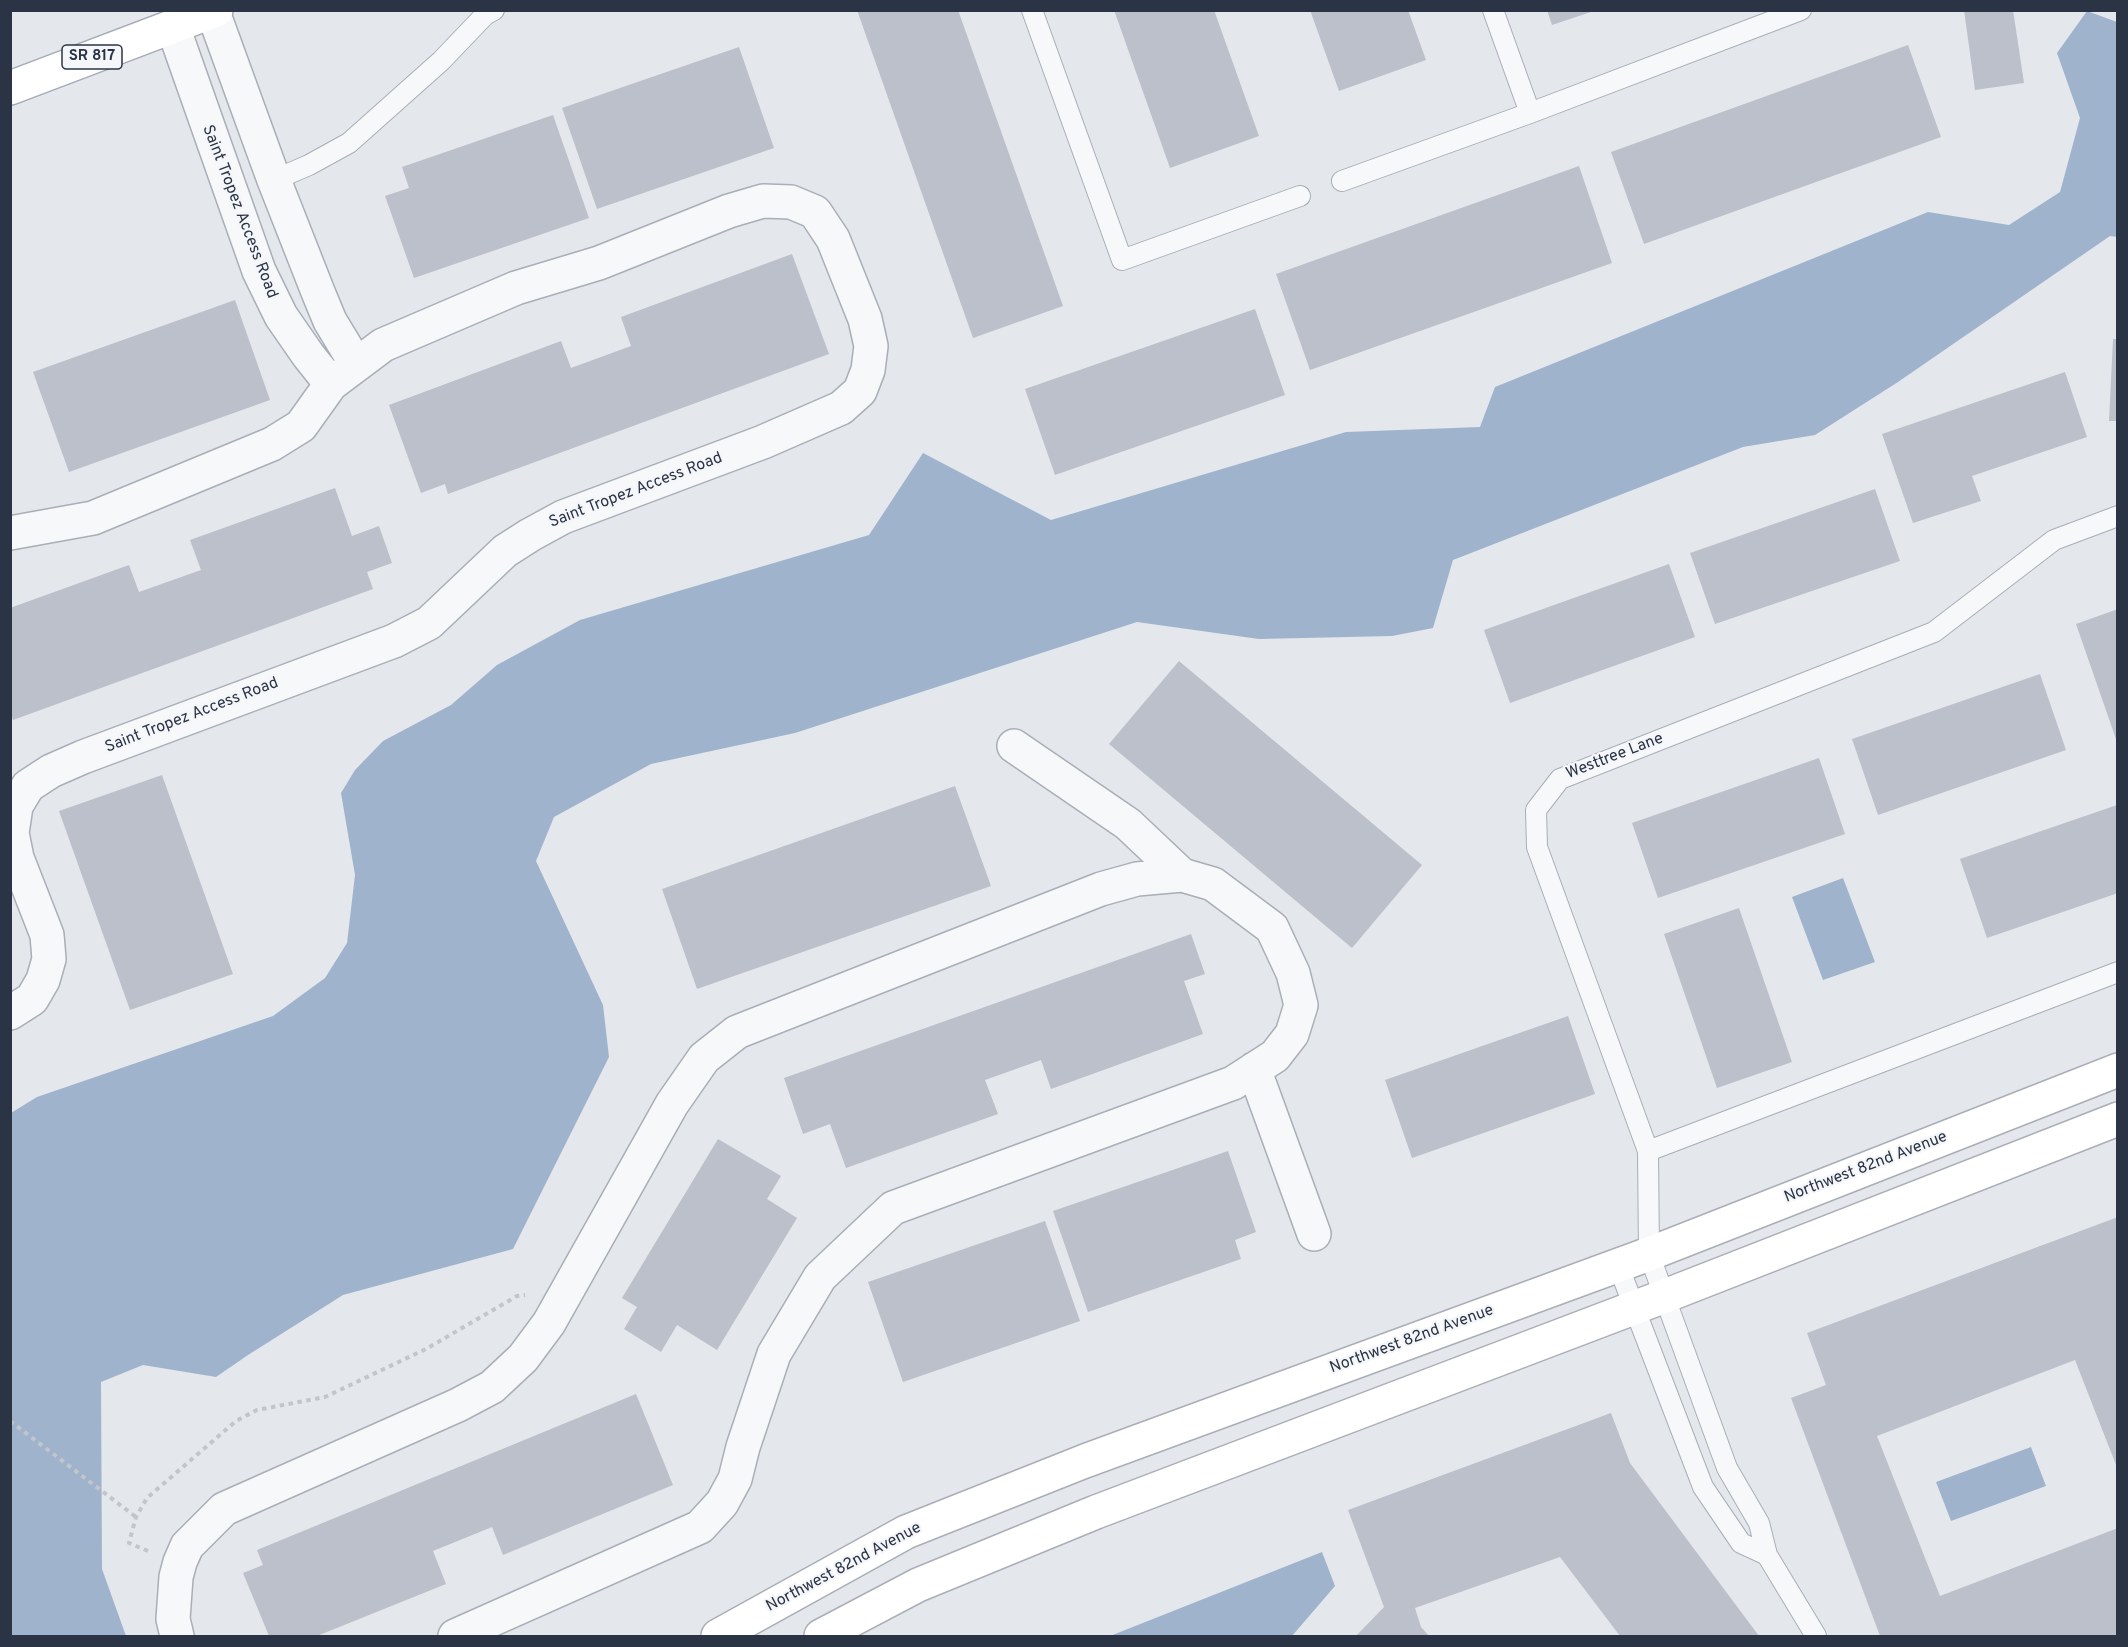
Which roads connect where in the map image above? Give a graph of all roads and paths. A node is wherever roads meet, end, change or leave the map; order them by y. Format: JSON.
{"nodes":[{"id":1,"x":494,"y":10,"type":"edge"},
{"id":2,"x":1032,"y":10,"type":"edge"},
{"id":3,"x":1492,"y":10,"type":"edge"},
{"id":4,"x":1801,"y":10,"type":"edge"},
{"id":5,"x":214,"y":11,"type":"edge"},
{"id":6,"x":176,"y":19,"type":"edge"},
{"id":7,"x":10,"y":88,"type":"edge"},
{"id":8,"x":1530,"y":113,"type":"junction"},
{"id":9,"x":274,"y":180,"type":"junction"},
{"id":10,"x":1342,"y":181,"type":"dead end"},
{"id":11,"x":1300,"y":196,"type":"dead end"},
{"id":12,"x":232,"y":197,"type":"junction"},
{"id":13,"x":344,"y":374,"type":"junction"},
{"id":14,"x":2118,"y":516,"type":"edge"},
{"id":15,"x":10,"y":533,"type":"edge"},
{"id":16,"x":1014,"y":746,"type":"dead end"},
{"id":17,"x":1182,"y":875,"type":"junction"},
{"id":18,"x":2118,"y":972,"type":"edge"},
{"id":19,"x":10,"y":1013,"type":"edge"},
{"id":20,"x":1254,"y":1069,"type":"junction"},
{"id":21,"x":2118,"y":1070,"type":"edge"},
{"id":22,"x":2118,"y":1119,"type":"edge"},
{"id":23,"x":1647,"y":1151,"type":"junction"},
{"id":24,"x":1314,"y":1234,"type":"dead end"},
{"id":25,"x":1649,"y":1254,"type":"junction"},
{"id":26,"x":1618,"y":1265,"type":"junction"},
{"id":27,"x":565,"y":1295,"type":"junction"},
{"id":28,"x":1665,"y":1296,"type":"junction"},
{"id":29,"x":1635,"y":1308,"type":"junction"},
{"id":30,"x":10,"y":1421,"type":"edge"},
{"id":31,"x":136,"y":1517,"type":"junction"},
{"id":32,"x":1767,"y":1555,"type":"junction"},
{"id":33,"x":180,"y":1562,"type":"junction"},
{"id":34,"x":722,"y":1635,"type":"edge"},
{"id":35,"x":177,"y":1636,"type":"edge"},
{"id":36,"x":455,"y":1636,"type":"edge"},
{"id":37,"x":821,"y":1636,"type":"edge"},
{"id":38,"x":1816,"y":1636,"type":"edge"}],
"edges":[{"from":1,"to":9,"type":"lane"},
{"from":2,"to":11,"type":"lane"},
{"from":3,"to":8,"type":"lane"},
{"from":4,"to":8,"type":"lane"},
{"from":5,"to":6,"type":"street","number":"SR 817"},
{"from":5,"to":9,"type":"street"},
{"from":6,"to":7,"type":"street","number":"SR 817"},
{"from":6,"to":12,"type":"street","name":"Saint Tropez Access Road"},
{"from":8,"to":10,"type":"lane"},
{"from":9,"to":12,"type":"street"},
{"from":9,"to":13,"type":"street"},
{"from":12,"to":13,"type":"street","name":"Saint Tropez Access Road"},
{"from":13,"to":15,"type":"street","name":"Saint Tropez Access Road"},
{"from":13,"to":19,"type":"street","name":"Saint Tropez Access Road"},
{"from":14,"to":23,"type":"lane","name":"Westtree Lane"},
{"from":16,"to":17,"type":"street"},
{"from":17,"to":20,"type":"street"},
{"from":17,"to":27,"type":"street"},
{"from":18,"to":23,"type":"lane"},
{"from":20,"to":24,"type":"street"},
{"from":20,"to":36,"type":"street"},
{"from":21,"to":25,"type":"street","name":"Northwest 82nd Avenue"},
{"from":22,"to":28,"type":"street"},
{"from":23,"to":25,"type":"lane","name":"Westtree Lane"},
{"from":25,"to":26,"type":"street","name":"Northwest 82nd Avenue"},
{"from":25,"to":28,"type":"lane","name":"Westtree Lane"},
{"from":26,"to":29,"type":"lane"},
{"from":26,"to":34,"type":"street","name":"Northwest 82nd Avenue"},
{"from":27,"to":31,"type":"path"},
{"from":27,"to":33,"type":"street"},
{"from":28,"to":29,"type":"street"},
{"from":28,"to":32,"type":"lane","name":"Westtree Lane"},
{"from":29,"to":32,"type":"lane"},
{"from":29,"to":37,"type":"street"},
{"from":30,"to":31,"type":"path"},
{"from":31,"to":33,"type":"path"},
{"from":32,"to":38,"type":"lane","name":"Westtree Lane"},
{"from":33,"to":35,"type":"street"}]}
